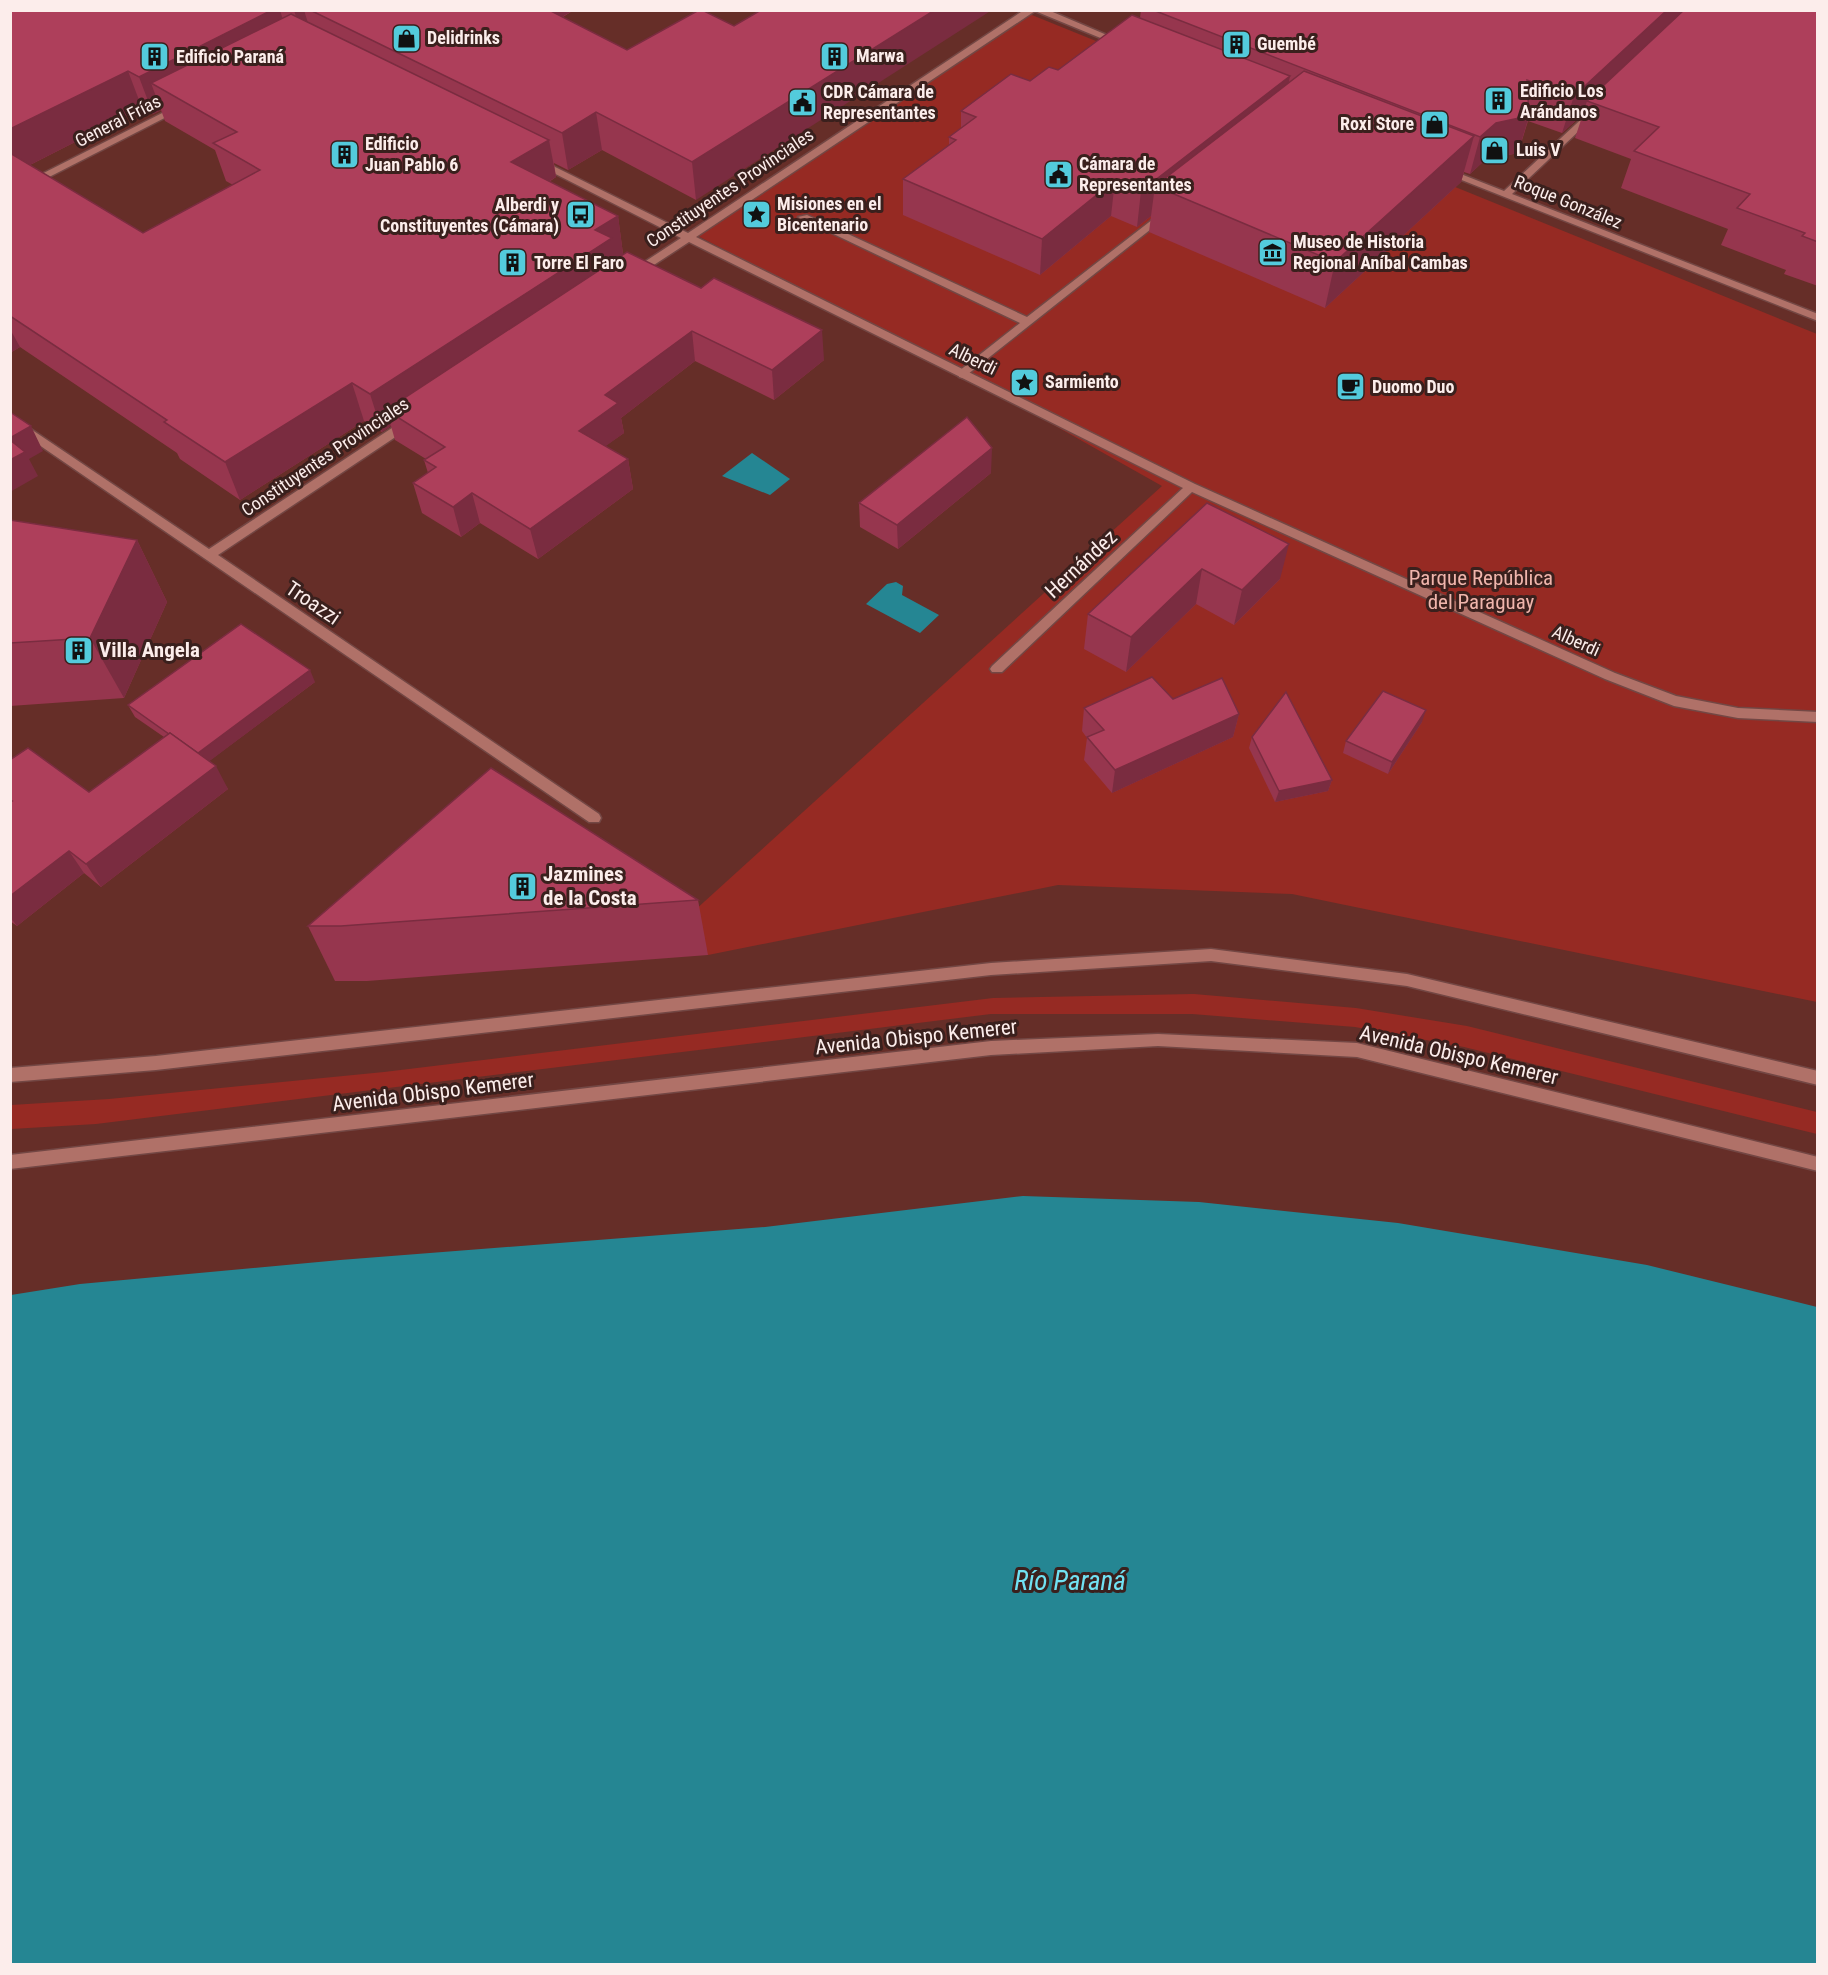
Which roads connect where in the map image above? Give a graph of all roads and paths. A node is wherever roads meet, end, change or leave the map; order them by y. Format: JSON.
{"nodes":[{"id":1,"x":1031,"y":10,"type":"edge"},
{"id":2,"x":1039,"y":10,"type":"edge"},
{"id":3,"x":1139,"y":50,"type":"edge"},
{"id":4,"x":187,"y":103,"type":"edge"},
{"id":5,"x":1600,"y":107,"type":"edge"},
{"id":6,"x":527,"y":157,"type":"edge"},
{"id":7,"x":1431,"y":165,"type":"edge"},
{"id":8,"x":10,"y":194,"type":"edge"},
{"id":9,"x":1505,"y":195,"type":"junction"},
{"id":10,"x":1174,"y":206,"type":"edge"},
{"id":11,"x":803,"y":217,"type":"dead end"},
{"id":12,"x":689,"y":237,"type":"junction"},
{"id":13,"x":620,"y":283,"type":"edge"},
{"id":14,"x":1818,"y":318,"type":"edge"},
{"id":15,"x":1028,"y":322,"type":"junction"},
{"id":16,"x":963,"y":374,"type":"junction"},
{"id":17,"x":422,"y":414,"type":"edge"},
{"id":18,"x":10,"y":419,"type":"edge"},
{"id":19,"x":1191,"y":487,"type":"junction"},
{"id":20,"x":209,"y":555,"type":"junction"},
{"id":21,"x":997,"y":669,"type":"dead end"},
{"id":22,"x":1818,"y":717,"type":"edge"},
{"id":23,"x":594,"y":818,"type":"dead end"},
{"id":24,"x":10,"y":1075,"type":"edge"},
{"id":25,"x":1818,"y":1078,"type":"edge"},
{"id":26,"x":10,"y":1162,"type":"edge"},
{"id":27,"x":1818,"y":1164,"type":"edge"}],
"edges":[{"from":1,"to":12,"type":"street","name":"Constituyentes Provinciales"},
{"from":2,"to":3,"type":"street"},
{"from":4,"to":8,"type":"street","name":"General Frías"},
{"from":5,"to":9,"type":"street"},
{"from":6,"to":12,"type":"street","name":"Alberdi"},
{"from":7,"to":9,"type":"street","name":"Roque González"},
{"from":9,"to":14,"type":"street","name":"Roque González"},
{"from":10,"to":15,"type":"street"},
{"from":11,"to":15,"type":"street"},
{"from":12,"to":13,"type":"street","name":"Constituyentes Provinciales"},
{"from":12,"to":16,"type":"street","name":"Alberdi"},
{"from":15,"to":16,"type":"street"},
{"from":16,"to":19,"type":"street","name":"Alberdi"},
{"from":17,"to":20,"type":"street","name":"Constituyentes Provinciales"},
{"from":18,"to":20,"type":"street","name":"Troazzi"},
{"from":19,"to":21,"type":"street","name":"Hernández"},
{"from":19,"to":22,"type":"street","name":"Alberdi"},
{"from":20,"to":23,"type":"street","name":"Troazzi"},
{"from":24,"to":25,"type":"street"},
{"from":26,"to":27,"type":"street","name":"Avenida Obispo Kemerer"}]}
